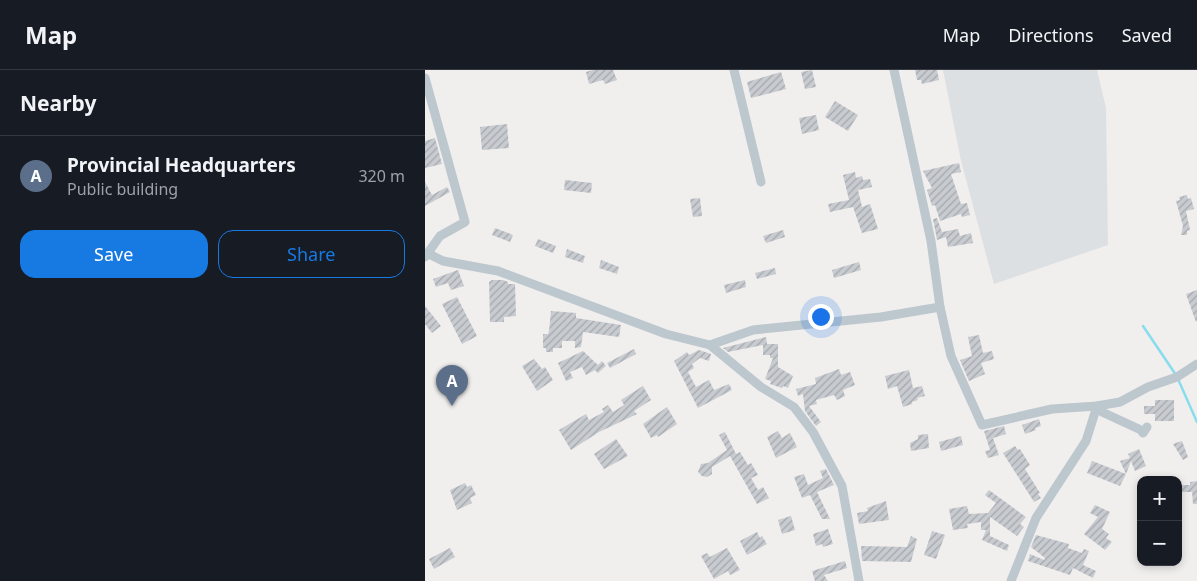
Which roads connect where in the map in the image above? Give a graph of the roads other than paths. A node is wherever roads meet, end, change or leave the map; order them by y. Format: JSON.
{"nodes":[{"id":1,"x":733,"y":70,"type":"edge"},
{"id":2,"x":894,"y":70,"type":"edge"},
{"id":3,"x":425,"y":78,"type":"edge"},
{"id":4,"x":761,"y":182,"type":"dead end"},
{"id":5,"x":427,"y":256,"type":"edge"},
{"id":6,"x":941,"y":307,"type":"junction"},
{"id":7,"x":710,"y":345,"type":"junction"},
{"id":8,"x":1197,"y":364,"type":"edge"},
{"id":9,"x":1098,"y":406,"type":"junction"},
{"id":10,"x":1147,"y":427,"type":"dead end"},
{"id":11,"x":859,"y":581,"type":"edge"},
{"id":12,"x":1011,"y":581,"type":"edge"}],
"edges":[{"from":1,"to":4,"type":"street"},
{"from":2,"to":6,"type":"street"},
{"from":3,"to":5,"type":"street"},
{"from":5,"to":7,"type":"street"},
{"from":6,"to":7,"type":"street"},
{"from":6,"to":9,"type":"street"},
{"from":7,"to":11,"type":"street"},
{"from":8,"to":9,"type":"street"},
{"from":9,"to":10,"type":"street"},
{"from":9,"to":12,"type":"street"}]}
